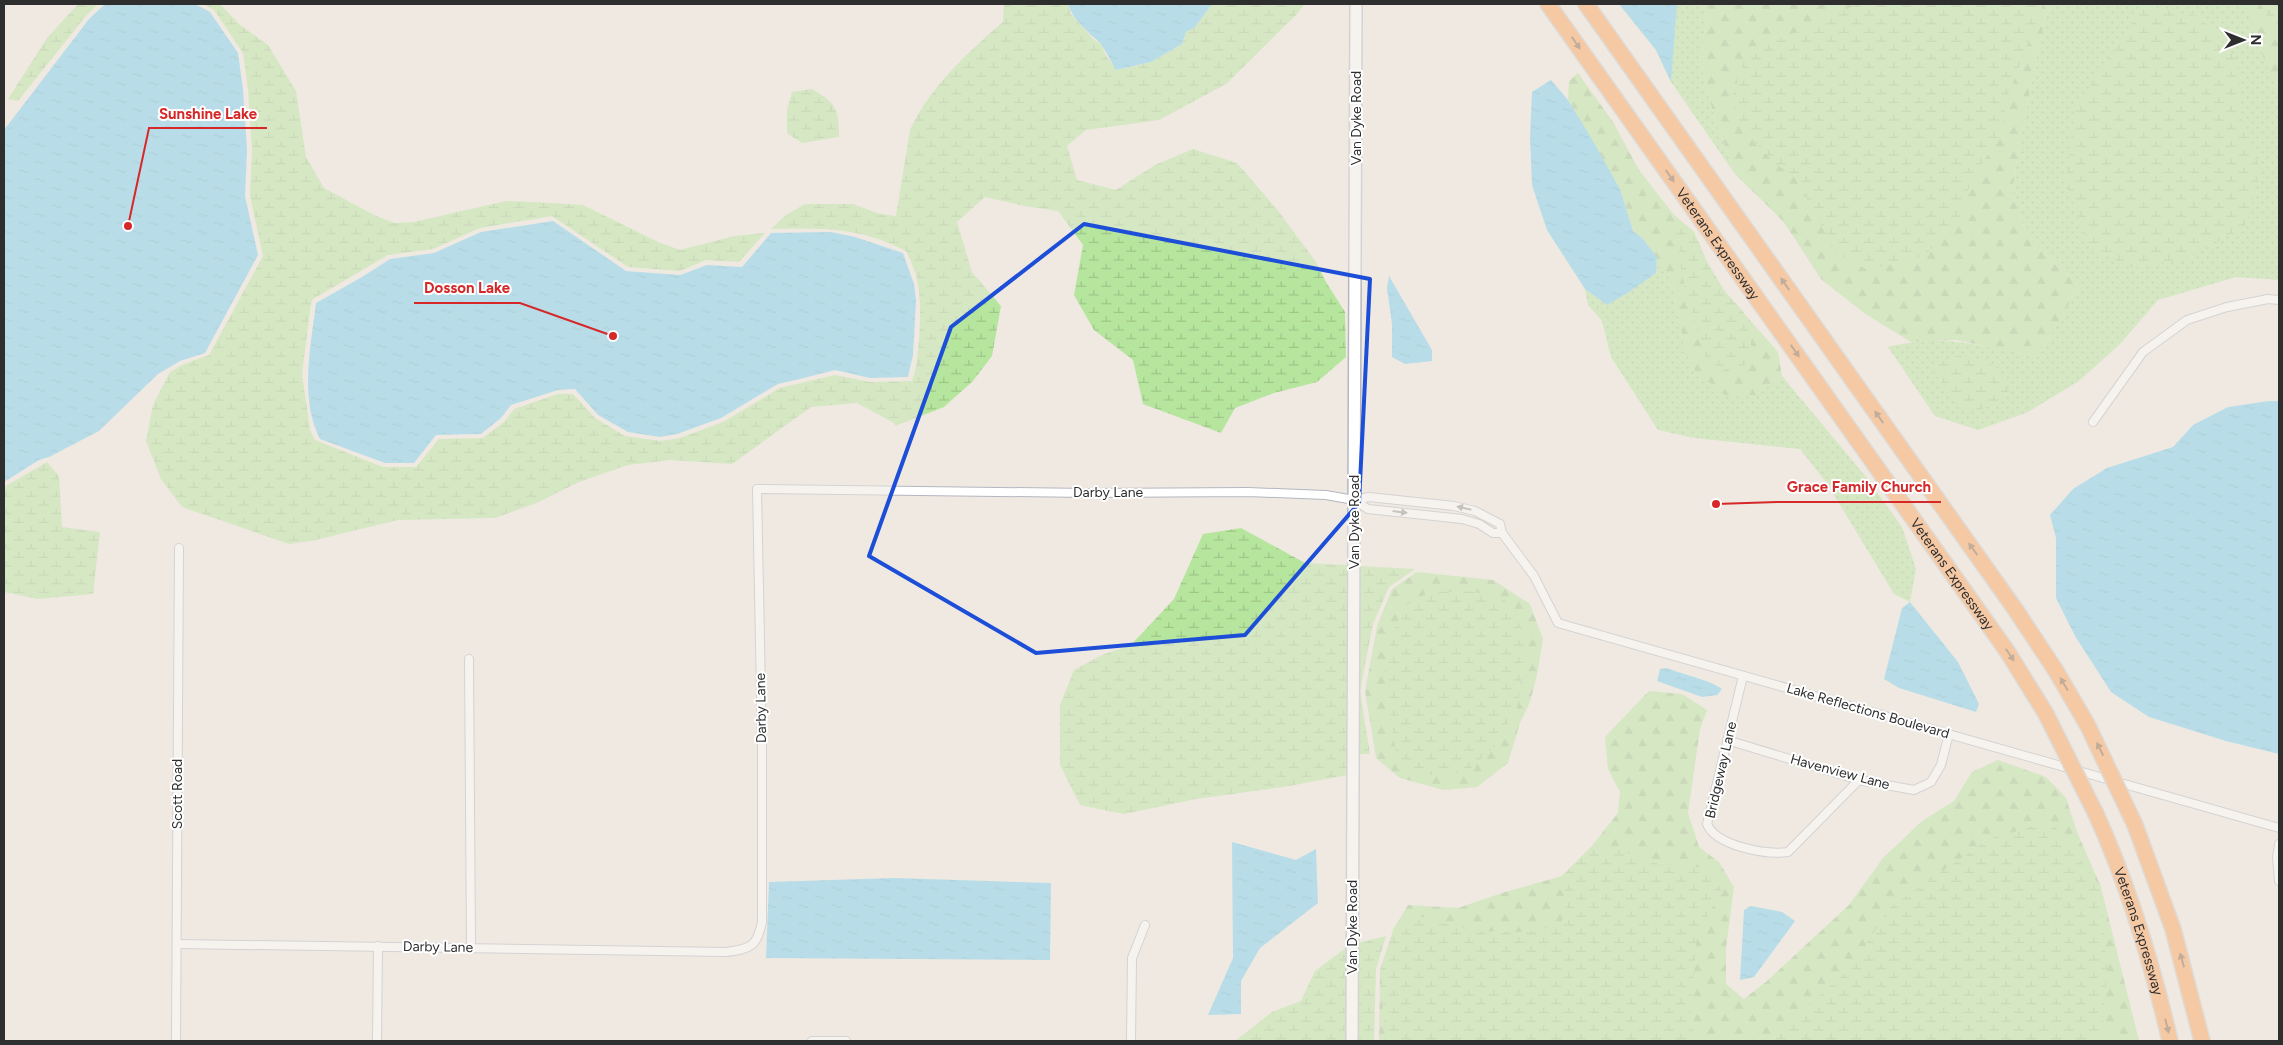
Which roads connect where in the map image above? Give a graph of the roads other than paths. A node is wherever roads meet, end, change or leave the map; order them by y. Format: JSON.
{"nodes":[{"id":1,"x":1356,"y":4,"type":"edge"},
{"id":2,"x":1548,"y":4,"type":"edge"},
{"id":3,"x":1586,"y":4,"type":"edge"},
{"id":4,"x":2279,"y":300,"type":"edge"},
{"id":5,"x":2093,"y":422,"type":"dead end"},
{"id":6,"x":1354,"y":500,"type":"junction"},
{"id":7,"x":1502,"y":533,"type":"junction"},
{"id":8,"x":179,"y":548,"type":"dead end"},
{"id":9,"x":469,"y":659,"type":"dead end"},
{"id":10,"x":1743,"y":676,"type":"junction"},
{"id":11,"x":1949,"y":734,"type":"junction"},
{"id":12,"x":1727,"y":740,"type":"junction"},
{"id":13,"x":1859,"y":780,"type":"junction"},
{"id":14,"x":2279,"y":828,"type":"edge"},
{"id":15,"x":2279,"y":844,"type":"edge"},
{"id":16,"x":2279,"y":881,"type":"edge"},
{"id":17,"x":1145,"y":925,"type":"dead end"},
{"id":18,"x":177,"y":944,"type":"junction"},
{"id":19,"x":378,"y":946,"type":"junction"},
{"id":20,"x":471,"y":948,"type":"junction"},
{"id":21,"x":176,"y":1041,"type":"edge"},
{"id":22,"x":377,"y":1041,"type":"edge"},
{"id":23,"x":812,"y":1041,"type":"edge"},
{"id":24,"x":846,"y":1041,"type":"edge"},
{"id":25,"x":1131,"y":1041,"type":"edge"},
{"id":26,"x":1352,"y":1041,"type":"edge"},
{"id":27,"x":2170,"y":1041,"type":"edge"},
{"id":28,"x":2202,"y":1041,"type":"edge"}],
"edges":[{"from":1,"to":6,"type":"main road","name":"Van Dyke Road"},
{"from":2,"to":27,"type":"highway","name":"Veterans Expressway","one_way":true,"bridge":true},
{"from":28,"to":3,"type":"highway","one_way":true,"bridge":true},
{"from":4,"to":5,"type":"street"},
{"from":6,"to":7,"type":"street","one_way":true},
{"from":7,"to":6,"type":"street","name":"Lake Reflections Boulevard","one_way":true},
{"from":6,"to":20,"type":"street","name":"Darby Lane"},
{"from":6,"to":26,"type":"main road","name":"Van Dyke Road"},
{"from":7,"to":10,"type":"street","name":"Lake Reflections Boulevard"},
{"from":8,"to":18,"type":"street","name":"Scott Road"},
{"from":9,"to":20,"type":"street"},
{"from":10,"to":11,"type":"street","name":"Lake Reflections Boulevard"},
{"from":10,"to":12,"type":"street","name":"Bridgeway Lane"},
{"from":11,"to":13,"type":"street","name":"Havenview Lane"},
{"from":11,"to":14,"type":"street","name":"Lake Reflections Boulevard"},
{"from":12,"to":13,"type":"street","name":"Havenview Lane"},
{"from":12,"to":13,"type":"street","name":"Bridgeway Lane"},
{"from":15,"to":16,"type":"street"},
{"from":17,"to":25,"type":"street"},
{"from":18,"to":19,"type":"street","name":"Darby Lane"},
{"from":18,"to":21,"type":"street","name":"Scott Road"},
{"from":19,"to":20,"type":"street","name":"Darby Lane"},
{"from":19,"to":22,"type":"street"},
{"from":23,"to":24,"type":"street"}]}
